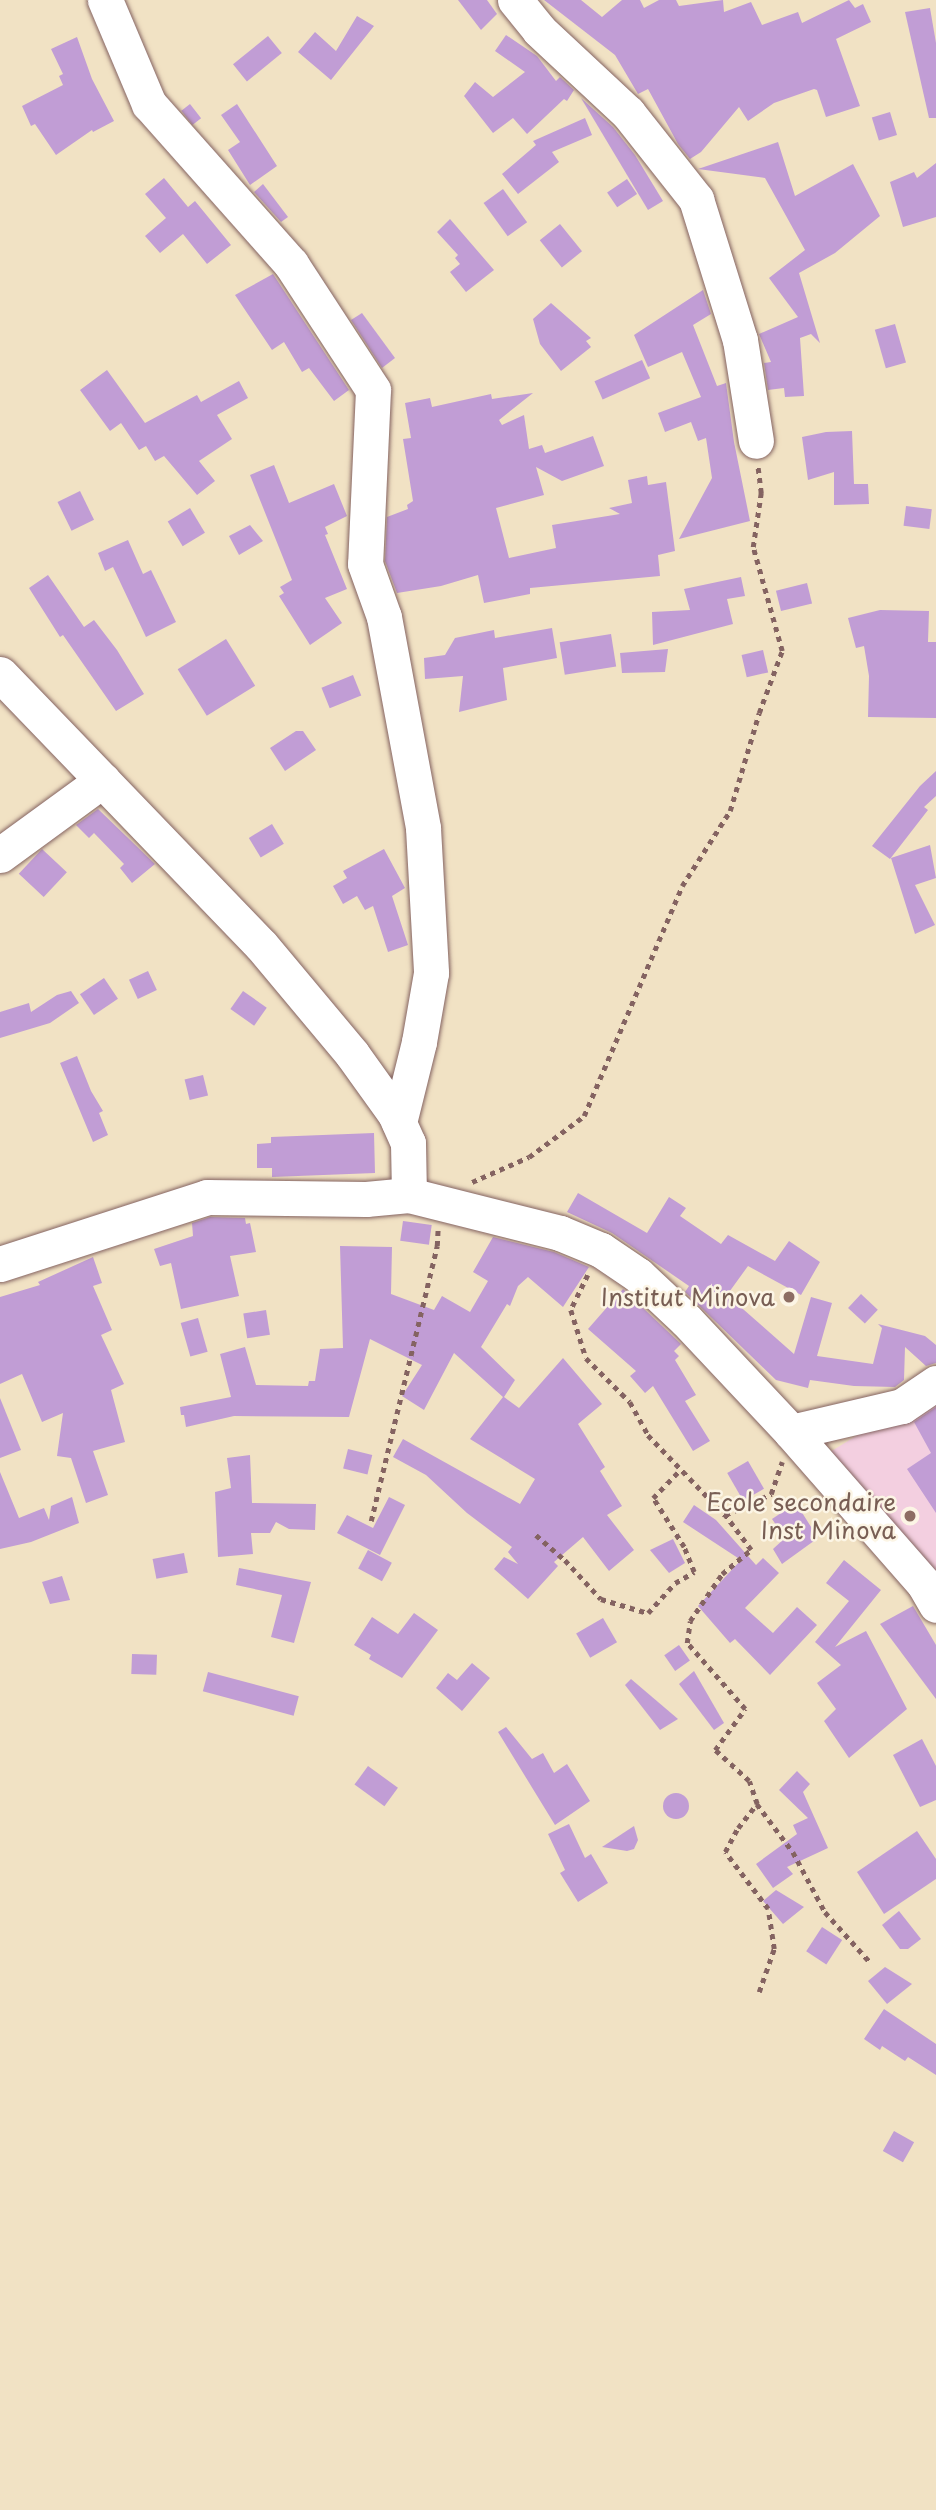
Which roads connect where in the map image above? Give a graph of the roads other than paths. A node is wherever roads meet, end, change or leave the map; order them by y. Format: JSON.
{"nodes":[{"id":1,"x":105,"y":0,"type":"edge"},
{"id":2,"x":515,"y":0,"type":"edge"},
{"id":3,"x":756,"y":440,"type":"road end"},
{"id":4,"x":0,"y":674,"type":"edge"},
{"id":5,"x":103,"y":780,"type":"junction"},
{"id":6,"x":0,"y":855,"type":"edge"},
{"id":7,"x":399,"y":1123,"type":"junction"},
{"id":8,"x":425,"y":1198,"type":"junction"},
{"id":9,"x":0,"y":1264,"type":"edge"},
{"id":10,"x":936,"y":1383,"type":"edge"},
{"id":11,"x":791,"y":1433,"type":"junction"},
{"id":12,"x":936,"y":1605,"type":"edge"}],
"edges":[{"from":1,"to":7,"type":"street"},
{"from":2,"to":3,"type":"street"},
{"from":4,"to":5,"type":"street"},
{"from":5,"to":6,"type":"street"},
{"from":5,"to":7,"type":"street"},
{"from":7,"to":8,"type":"street"},
{"from":8,"to":9,"type":"street"},
{"from":8,"to":11,"type":"street"},
{"from":10,"to":11,"type":"street"},
{"from":11,"to":12,"type":"street"}]}
